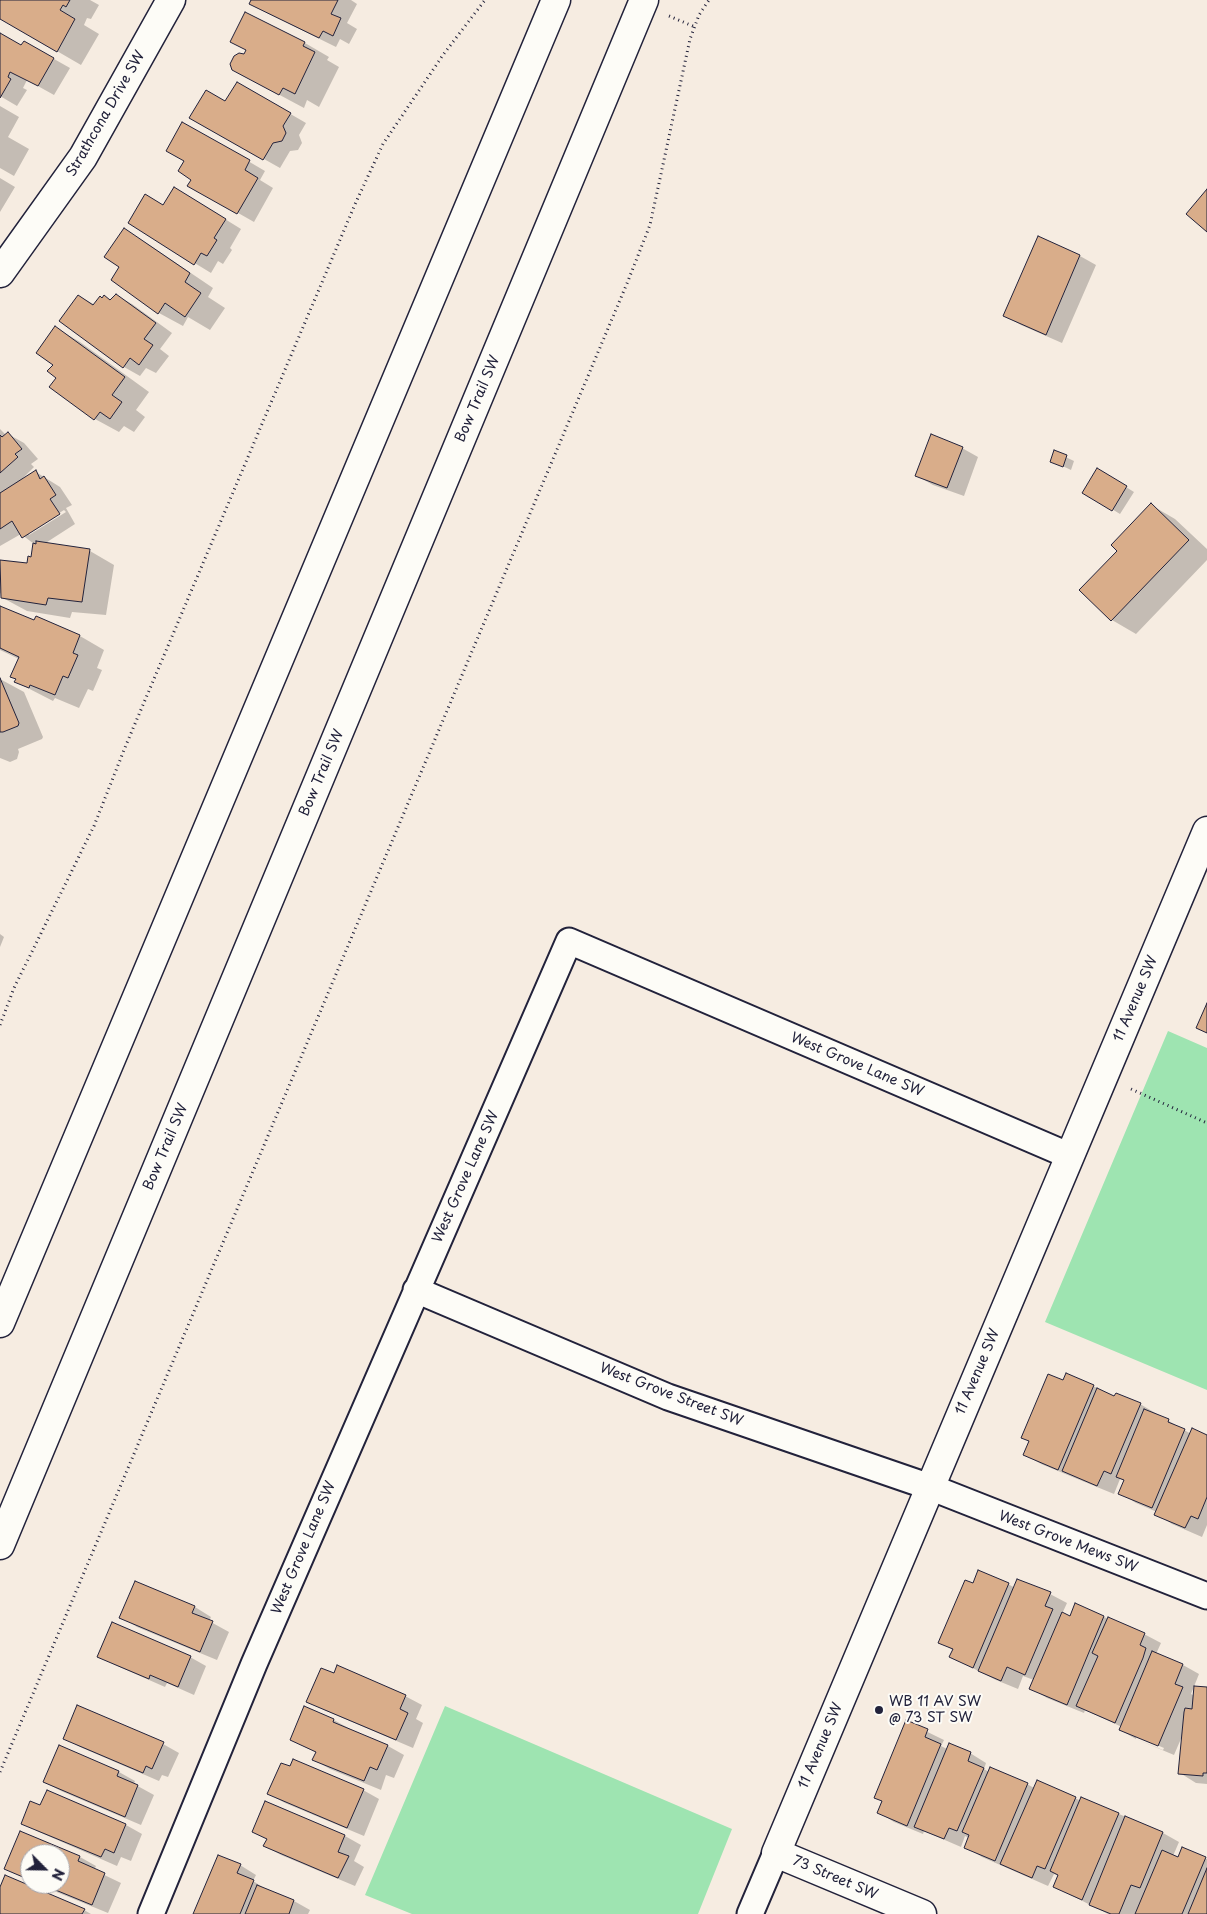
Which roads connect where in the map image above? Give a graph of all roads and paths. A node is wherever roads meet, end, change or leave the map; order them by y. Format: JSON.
{"nodes":[{"id":1,"x":172,"y":0,"type":"edge"},
{"id":2,"x":485,"y":0,"type":"edge"},
{"id":3,"x":556,"y":0,"type":"edge"},
{"id":4,"x":644,"y":0,"type":"edge"},
{"id":5,"x":709,"y":0,"type":"edge"},
{"id":6,"x":0,"y":273,"type":"edge"},
{"id":7,"x":1207,"y":831,"type":"edge"},
{"id":8,"x":0,"y":1025,"type":"edge"},
{"id":9,"x":1103,"y":1076,"type":"junction"},
{"id":10,"x":1207,"y":1123,"type":"edge"},
{"id":11,"x":1070,"y":1156,"type":"junction"},
{"id":12,"x":416,"y":1290,"type":"junction"},
{"id":13,"x":0,"y":1323,"type":"edge"},
{"id":14,"x":930,"y":1487,"type":"junction"},
{"id":15,"x":0,"y":1545,"type":"edge"},
{"id":16,"x":1207,"y":1596,"type":"edge"},
{"id":17,"x":0,"y":1772,"type":"edge"},
{"id":18,"x":776,"y":1853,"type":"junction"},
{"id":19,"x":151,"y":1914,"type":"edge"},
{"id":20,"x":750,"y":1914,"type":"edge"},
{"id":21,"x":922,"y":1914,"type":"edge"}],
"edges":[{"from":1,"to":6,"type":"main road","name":"Strathcona Drive SW"},
{"from":2,"to":8,"type":"path"},
{"from":3,"to":13,"type":"main road"},
{"from":4,"to":15,"type":"main road","name":"Bow Trail SW"},
{"from":5,"to":17,"type":"path"},
{"from":7,"to":9,"type":"main road","name":"11 Avenue SW"},
{"from":9,"to":10,"type":"path"},
{"from":9,"to":11,"type":"main road","name":"11 Avenue SW"},
{"from":11,"to":12,"type":"street","name":"West Grove Lane SW"},
{"from":11,"to":14,"type":"main road","name":"11 Avenue SW"},
{"from":12,"to":14,"type":"street","name":"West Grove Street SW"},
{"from":12,"to":19,"type":"street","name":"West Grove Lane SW"},
{"from":14,"to":16,"type":"street","name":"West Grove Mews SW"},
{"from":14,"to":18,"type":"main road","name":"11 Avenue SW"},
{"from":18,"to":20,"type":"street","name":"11 Avenue SW"},
{"from":18,"to":21,"type":"main road","name":"73 Street SW"}]}
